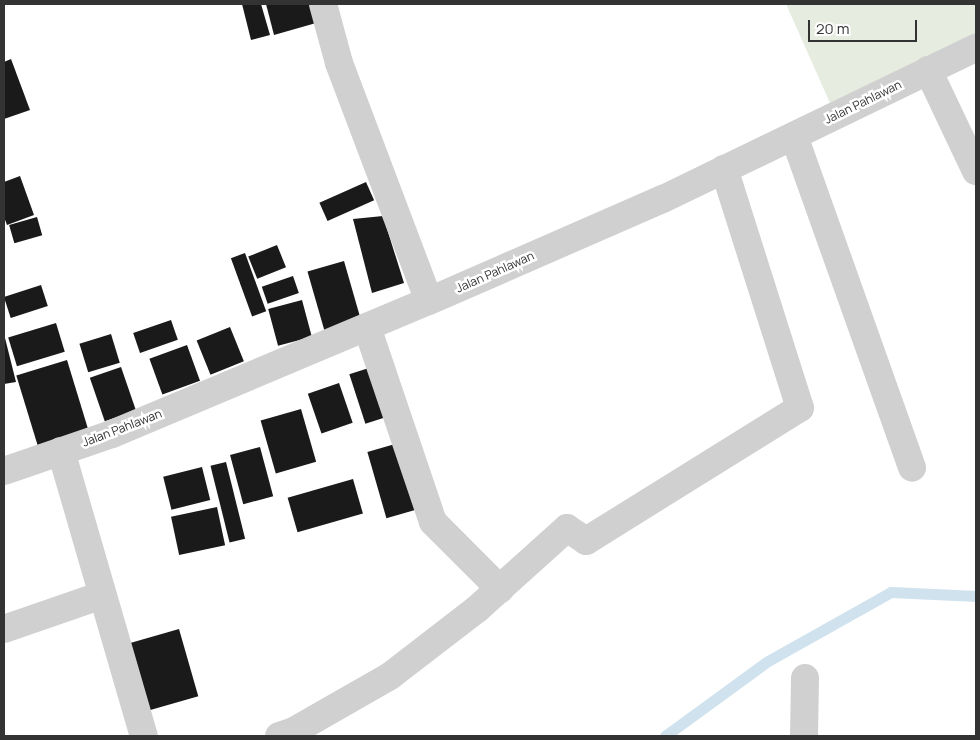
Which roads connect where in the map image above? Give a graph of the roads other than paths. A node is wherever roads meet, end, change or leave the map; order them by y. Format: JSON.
{"nodes":[{"id":1,"x":323,"y":4,"type":"edge"},
{"id":2,"x":976,"y":48,"type":"edge"},
{"id":3,"x":928,"y":70,"type":"junction"},
{"id":4,"x":794,"y":136,"type":"junction"},
{"id":5,"x":724,"y":169,"type":"junction"},
{"id":6,"x":976,"y":171,"type":"edge"},
{"id":7,"x":429,"y":301,"type":"junction"},
{"id":8,"x":367,"y":327,"type":"junction"},
{"id":9,"x":60,"y":451,"type":"junction"},
{"id":10,"x":912,"y":468,"type":"dead end"},
{"id":11,"x":4,"y":471,"type":"edge"},
{"id":12,"x":500,"y":589,"type":"junction"},
{"id":13,"x":102,"y":594,"type":"junction"},
{"id":14,"x":4,"y":629,"type":"edge"},
{"id":15,"x":805,"y":678,"type":"dead end"},
{"id":16,"x":144,"y":736,"type":"edge"},
{"id":17,"x":279,"y":736,"type":"edge"},
{"id":18,"x":804,"y":736,"type":"edge"}],
"edges":[{"from":1,"to":7,"type":"street"},
{"from":2,"to":3,"type":"street","name":"Jalan Pahlawan"},
{"from":3,"to":4,"type":"street","name":"Jalan Pahlawan"},
{"from":3,"to":6,"type":"street"},
{"from":4,"to":5,"type":"street","name":"Jalan Pahlawan"},
{"from":4,"to":10,"type":"street"},
{"from":5,"to":7,"type":"street","name":"Jalan Pahlawan"},
{"from":5,"to":12,"type":"street"},
{"from":7,"to":8,"type":"street","name":"Jalan Pahlawan"},
{"from":8,"to":9,"type":"street","name":"Jalan Pahlawan"},
{"from":8,"to":12,"type":"street"},
{"from":9,"to":11,"type":"street","name":"Jalan Pahlawan"},
{"from":9,"to":13,"type":"street"},
{"from":12,"to":17,"type":"street"},
{"from":13,"to":14,"type":"street"},
{"from":13,"to":16,"type":"street"},
{"from":15,"to":18,"type":"street"}]}
